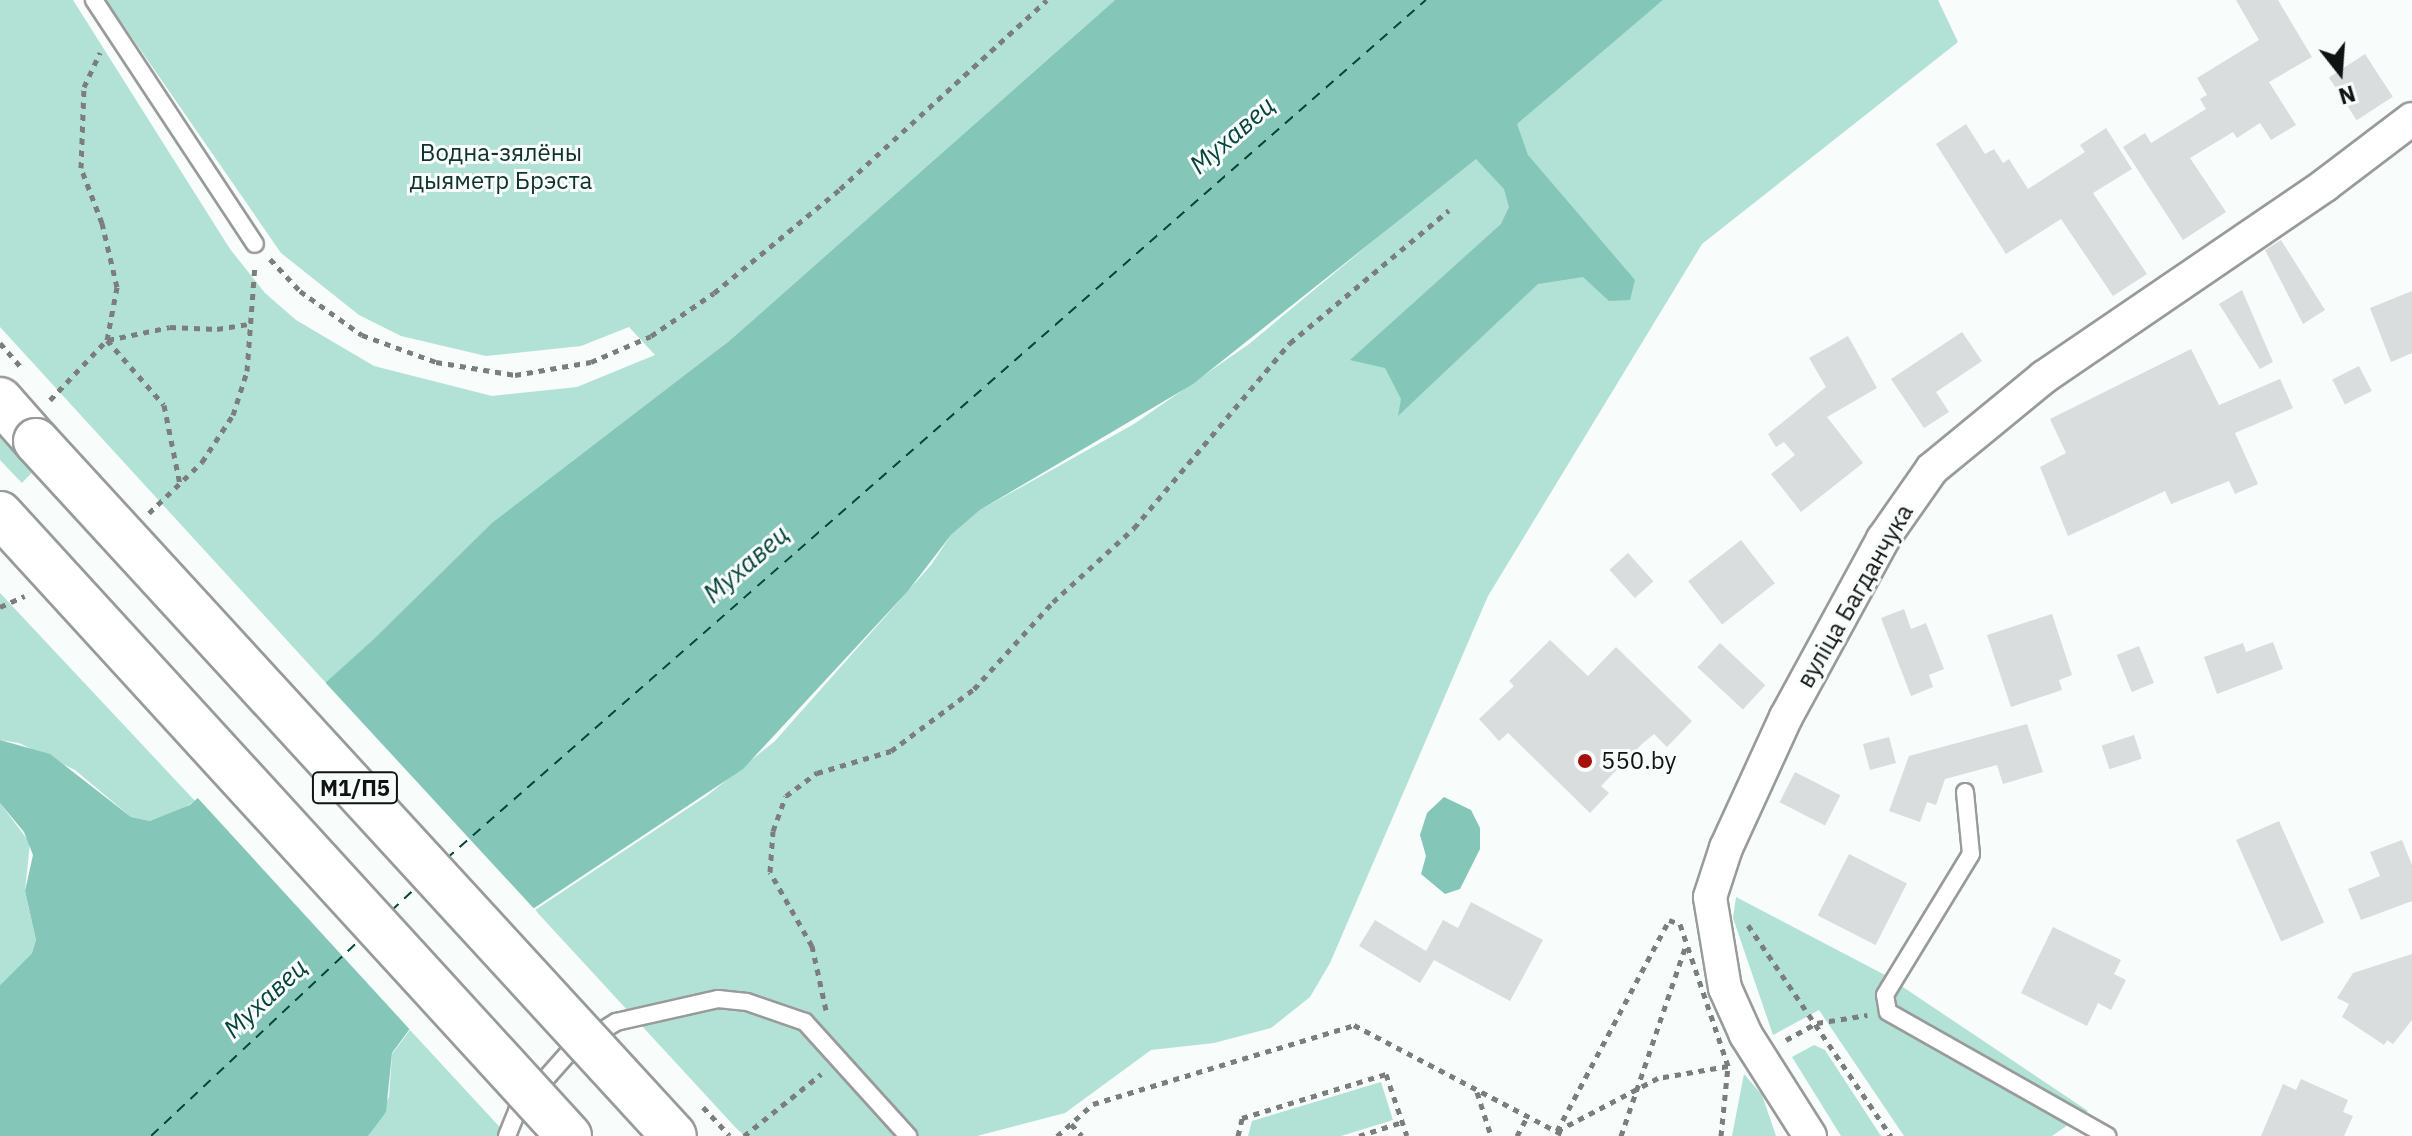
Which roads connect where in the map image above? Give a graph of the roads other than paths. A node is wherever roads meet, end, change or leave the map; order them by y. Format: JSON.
{"nodes":[{"id":1,"x":94,"y":0,"type":"edge"},
{"id":2,"x":2412,"y":119,"type":"edge"},
{"id":3,"x":255,"y":244,"type":"road end"},
{"id":4,"x":0,"y":400,"type":"edge"},
{"id":5,"x":0,"y":514,"type":"edge"},
{"id":6,"x":1965,"y":792,"type":"dead end"},
{"id":7,"x":507,"y":1136,"type":"edge"},
{"id":8,"x":569,"y":1136,"type":"edge"},
{"id":9,"x":674,"y":1136,"type":"edge"},
{"id":10,"x":908,"y":1136,"type":"edge"},
{"id":11,"x":1810,"y":1136,"type":"edge"},
{"id":12,"x":2107,"y":1136,"type":"edge"}],
"edges":[{"from":1,"to":3,"type":"lane"},
{"from":2,"to":11,"type":"street","name":"вуліца Багданчука"},
{"from":4,"to":9,"type":"highway","number":"М1/П5","bridge":true},
{"from":5,"to":8,"type":"highway","number":"М1/П5","bridge":true},
{"from":6,"to":12,"type":"lane"},
{"from":7,"to":10,"type":"lane"}]}
